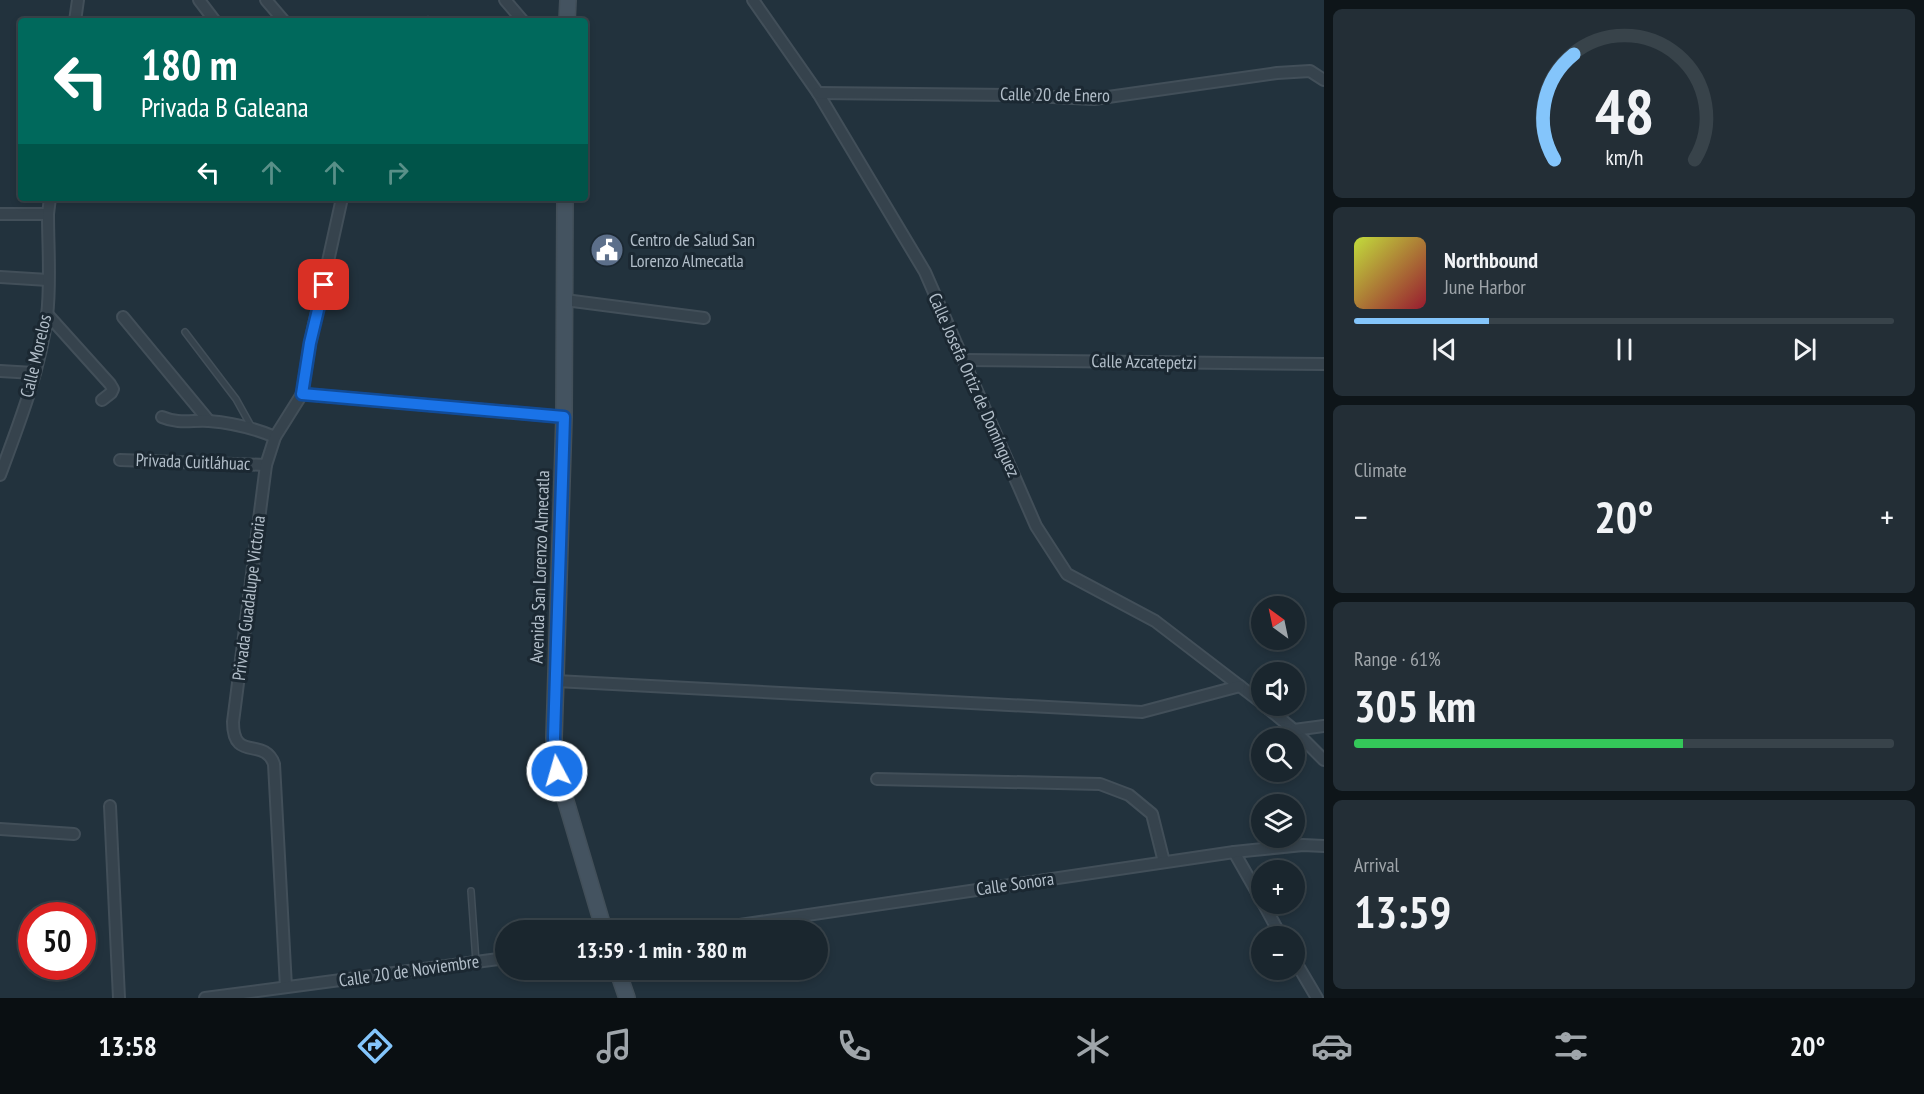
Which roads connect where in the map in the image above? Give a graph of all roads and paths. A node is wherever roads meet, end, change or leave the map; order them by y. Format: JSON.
{"nodes":[{"id":1,"x":78,"y":0,"type":"edge"},
{"id":2,"x":199,"y":0,"type":"edge"},
{"id":3,"x":266,"y":0,"type":"edge"},
{"id":4,"x":505,"y":0,"type":"edge"},
{"id":5,"x":568,"y":0,"type":"edge"},
{"id":6,"x":753,"y":0,"type":"edge"},
{"id":7,"x":75,"y":18,"type":"edge"},
{"id":8,"x":214,"y":18,"type":"edge"},
{"id":9,"x":281,"y":18,"type":"edge"},
{"id":10,"x":520,"y":18,"type":"edge"},
{"id":11,"x":567,"y":18,"type":"edge"},
{"id":12,"x":1324,"y":80,"type":"edge"},
{"id":13,"x":818,"y":93,"type":"junction"},
{"id":14,"x":50,"y":201,"type":"edge"},
{"id":15,"x":341,"y":201,"type":"edge"},
{"id":16,"x":565,"y":201,"type":"edge"},
{"id":17,"x":0,"y":214,"type":"edge"},
{"id":18,"x":48,"y":214,"type":"junction"},
{"id":19,"x":0,"y":277,"type":"edge"},
{"id":20,"x":48,"y":280,"type":"junction"},
{"id":21,"x":565,"y":300,"type":"junction"},
{"id":22,"x":47,"y":314,"type":"junction"},
{"id":23,"x":123,"y":317,"type":"dead end"},
{"id":24,"x":704,"y":318,"type":"dead end"},
{"id":25,"x":185,"y":332,"type":"dead end"},
{"id":26,"x":963,"y":360,"type":"junction"},
{"id":27,"x":1324,"y":364,"type":"edge"},
{"id":28,"x":0,"y":371,"type":"edge"},
{"id":29,"x":34,"y":373,"type":"junction"},
{"id":30,"x":302,"y":394,"type":"junction"},
{"id":31,"x":102,"y":400,"type":"dead end"},
{"id":32,"x":162,"y":417,"type":"dead end"},
{"id":33,"x":564,"y":417,"type":"junction"},
{"id":34,"x":208,"y":421,"type":"junction"},
{"id":35,"x":252,"y":427,"type":"junction"},
{"id":36,"x":275,"y":437,"type":"junction"},
{"id":37,"x":0,"y":438,"type":"edge"},
{"id":38,"x":13,"y":440,"type":"junction"},
{"id":39,"x":120,"y":460,"type":"dead end"},
{"id":40,"x":266,"y":465,"type":"junction"},
{"id":41,"x":0,"y":475,"type":"edge"},
{"id":42,"x":556,"y":681,"type":"junction"},
{"id":43,"x":1240,"y":686,"type":"junction"},
{"id":44,"x":1251,"y":695,"type":"edge"},
{"id":45,"x":1277,"y":716,"type":"edge"},
{"id":46,"x":1324,"y":726,"type":"edge"},
{"id":47,"x":1292,"y":728,"type":"edge"},
{"id":48,"x":1305,"y":729,"type":"edge"},
{"id":49,"x":1305,"y":741,"type":"edge"},
{"id":50,"x":1324,"y":760,"type":"edge"},
{"id":51,"x":877,"y":779,"type":"dead end"},
{"id":52,"x":110,"y":806,"type":"dead end"},
{"id":53,"x":0,"y":829,"type":"edge"},
{"id":54,"x":74,"y":834,"type":"dead end"},
{"id":55,"x":1324,"y":846,"type":"edge"},
{"id":56,"x":1234,"y":852,"type":"junction"},
{"id":57,"x":1164,"y":862,"type":"junction"},
{"id":58,"x":1251,"y":882,"type":"edge"},
{"id":59,"x":471,"y":891,"type":"dead end"},
{"id":60,"x":601,"y":920,"type":"edge"},
{"id":61,"x":773,"y":920,"type":"edge"},
{"id":62,"x":495,"y":959,"type":"edge"},
{"id":63,"x":476,"y":962,"type":"junction"},
{"id":64,"x":1305,"y":978,"type":"edge"},
{"id":65,"x":621,"y":980,"type":"edge"},
{"id":66,"x":286,"y":987,"type":"junction"},
{"id":67,"x":119,"y":998,"type":"edge"},
{"id":68,"x":205,"y":998,"type":"edge"},
{"id":69,"x":627,"y":998,"type":"edge"},
{"id":70,"x":1317,"y":998,"type":"edge"}],
"edges":[{"from":1,"to":7,"type":"street"},
{"from":2,"to":8,"type":"street"},
{"from":3,"to":9,"type":"street"},
{"from":4,"to":10,"type":"street"},
{"from":5,"to":11,"type":"main road"},
{"from":6,"to":13,"type":"street","name":"Calle Josefa Ortiz de Domínguez"},
{"from":12,"to":13,"type":"street","name":"Calle 20 de Enero"},
{"from":13,"to":26,"type":"street","name":"Calle Josefa Ortiz de Domínguez"},
{"from":14,"to":18,"type":"street","name":"Calle Morelos"},
{"from":15,"to":30,"type":"street","name":"Privada Guadalupe Victoria"},
{"from":16,"to":21,"type":"main road","name":"Avenida San Lorenzo Almecatla"},
{"from":17,"to":18,"type":"street"},
{"from":18,"to":20,"type":"street","name":"Calle Morelos"},
{"from":19,"to":20,"type":"street"},
{"from":20,"to":22,"type":"street","name":"Calle Morelos"},
{"from":21,"to":24,"type":"street"},
{"from":21,"to":33,"type":"main road","name":"Avenida San Lorenzo Almecatla"},
{"from":22,"to":29,"type":"street","name":"Calle Morelos"},
{"from":22,"to":31,"type":"street"},
{"from":23,"to":34,"type":"street"},
{"from":25,"to":35,"type":"lane"},
{"from":26,"to":27,"type":"street","name":"Calle Azcatepetzi"},
{"from":26,"to":43,"type":"street","name":"Calle Josefa Ortiz de Domínguez"},
{"from":28,"to":29,"type":"street"},
{"from":29,"to":38,"type":"street","name":"Calle Morelos"},
{"from":30,"to":33,"type":"street"},
{"from":30,"to":36,"type":"street","name":"Privada Guadalupe Victoria"},
{"from":32,"to":34,"type":"street"},
{"from":33,"to":42,"type":"main road","name":"Avenida San Lorenzo Almecatla"},
{"from":34,"to":35,"type":"street"},
{"from":35,"to":36,"type":"street"},
{"from":36,"to":40,"type":"street","name":"Privada Guadalupe Victoria"},
{"from":37,"to":38,"type":"street"},
{"from":38,"to":41,"type":"street","name":"Calle Morelos"},
{"from":39,"to":40,"type":"street","name":"Privada Cuitláhuac"},
{"from":40,"to":66,"type":"street","name":"Privada Guadalupe Victoria"},
{"from":42,"to":43,"type":"street"},
{"from":42,"to":60,"type":"main road","name":"Avenida San Lorenzo Almecatla"},
{"from":43,"to":44,"type":"street","name":"Calle Josefa Ortiz de Domínguez"},
{"from":45,"to":47,"type":"street","name":"Calle Josefa Ortiz de Domínguez"},
{"from":46,"to":48,"type":"street"},
{"from":49,"to":50,"type":"street","name":"Calle Josefa Ortiz de Domínguez"},
{"from":51,"to":57,"type":"street"},
{"from":52,"to":67,"type":"street"},
{"from":53,"to":54,"type":"street"},
{"from":55,"to":56,"type":"street","name":"Calle Sonora"},
{"from":56,"to":57,"type":"street","name":"Calle Sonora"},
{"from":56,"to":58,"type":"street"},
{"from":57,"to":61,"type":"street","name":"Calle Sonora"},
{"from":59,"to":63,"type":"lane"},
{"from":62,"to":63,"type":"street","name":"Calle 20 de Noviembre"},
{"from":63,"to":66,"type":"street","name":"Calle 20 de Noviembre"},
{"from":64,"to":70,"type":"street"},
{"from":65,"to":69,"type":"main road"},
{"from":66,"to":68,"type":"street","name":"Calle 20 de Noviembre"}]}
